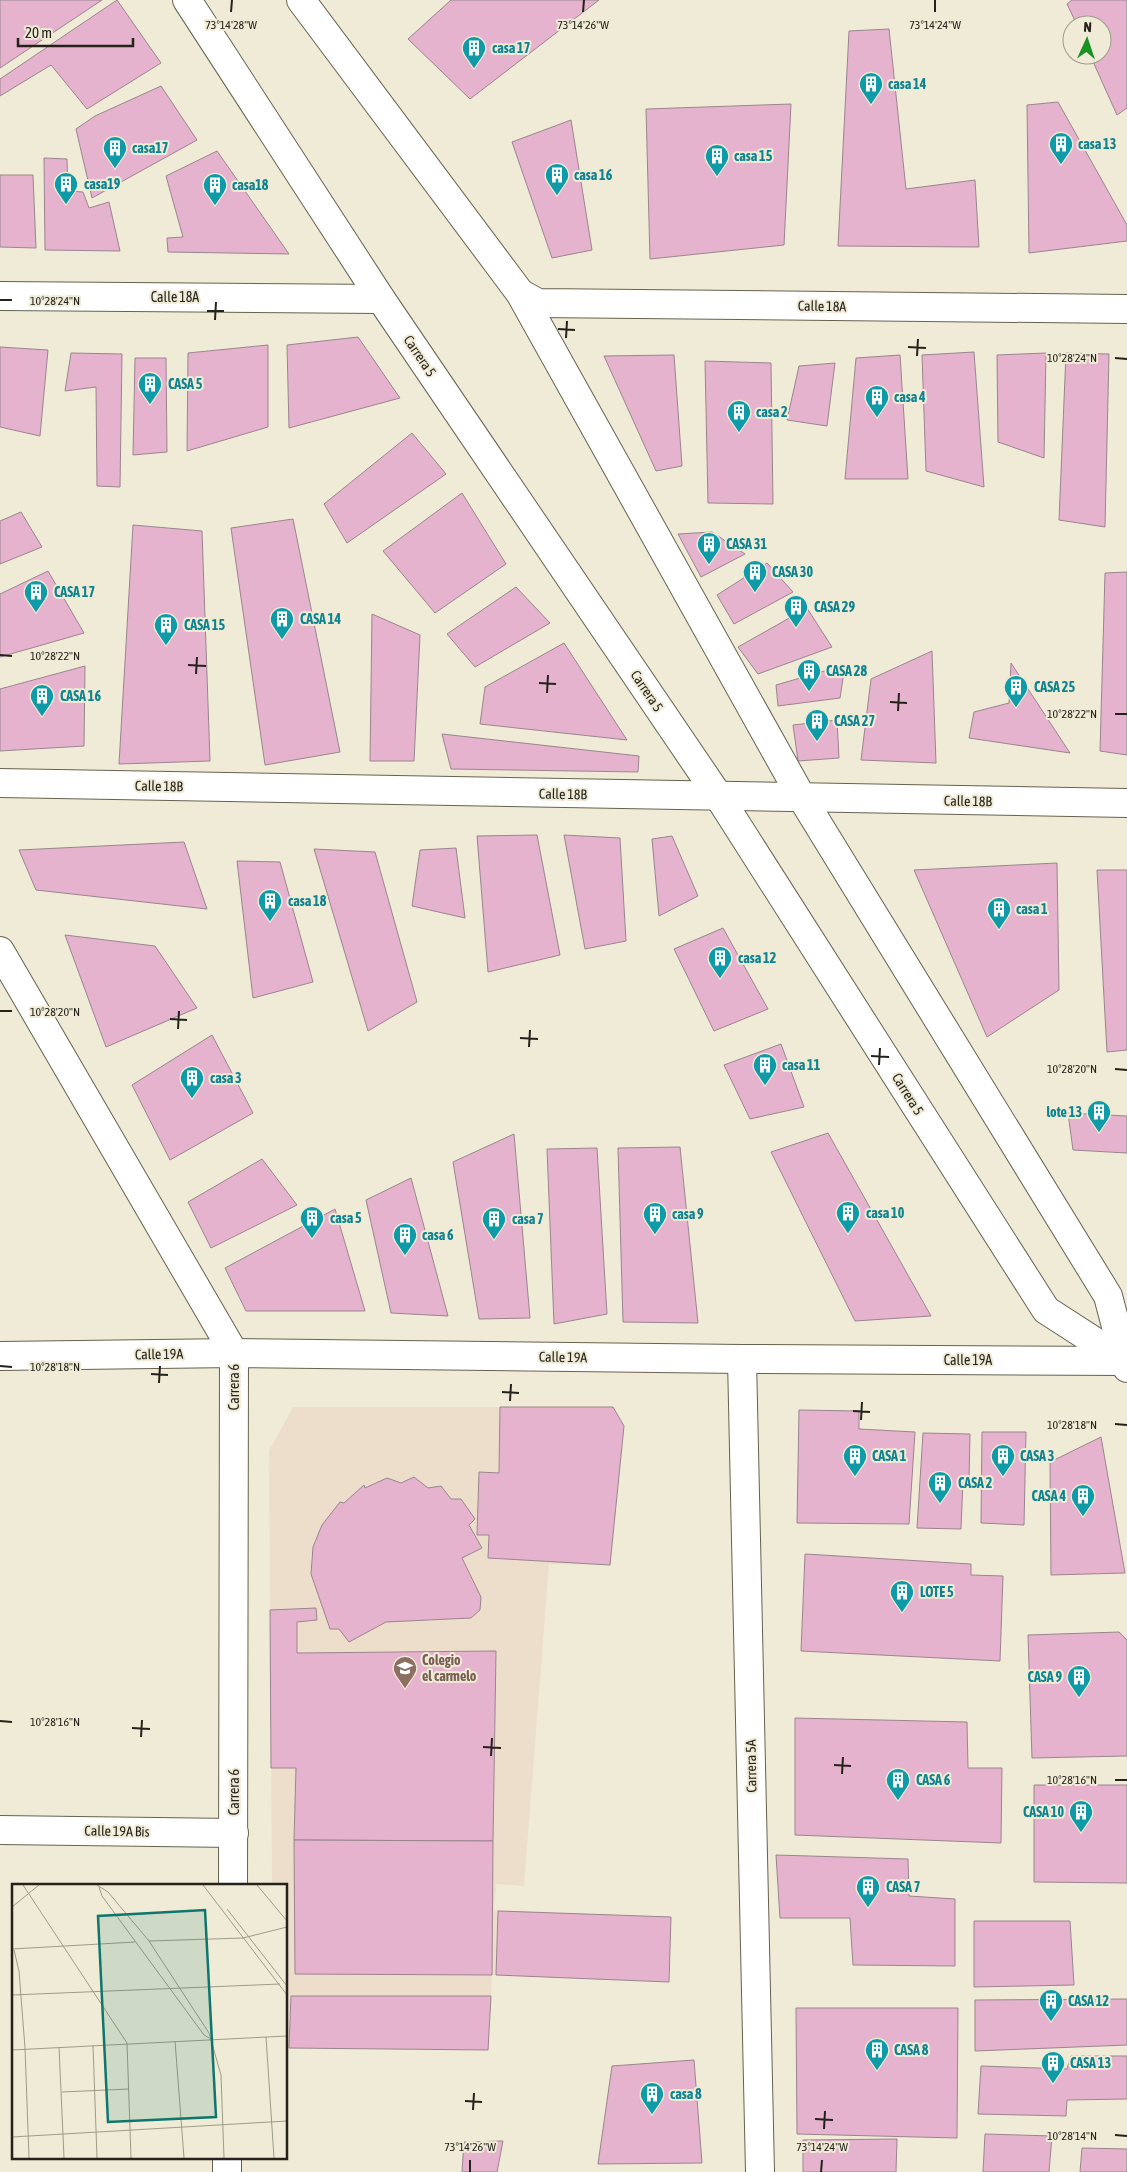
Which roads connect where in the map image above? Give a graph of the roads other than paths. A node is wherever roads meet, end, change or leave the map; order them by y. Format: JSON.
{"nodes":[{"id":1,"x":187,"y":0,"type":"edge"},
{"id":2,"x":301,"y":0,"type":"edge"},
{"id":3,"x":520,"y":293,"type":"junction"},
{"id":4,"x":0,"y":296,"type":"edge"},
{"id":5,"x":381,"y":299,"type":"junction"},
{"id":6,"x":1127,"y":309,"type":"edge"},
{"id":7,"x":0,"y":783,"type":"edge"},
{"id":8,"x":719,"y":797,"type":"junction"},
{"id":9,"x":802,"y":798,"type":"junction"},
{"id":10,"x":1127,"y":803,"type":"edge"},
{"id":11,"x":0,"y":951,"type":"edge"},
{"id":12,"x":234,"y":1353,"type":"junction"},
{"id":13,"x":0,"y":1356,"type":"edge"},
{"id":14,"x":742,"y":1359,"type":"junction"},
{"id":15,"x":1126,"y":1363,"type":"edge"},
{"id":16,"x":0,"y":1830,"type":"edge"},
{"id":17,"x":234,"y":1833,"type":"junction"},
{"id":18,"x":233,"y":1884,"type":"edge"},
{"id":19,"x":760,"y":2172,"type":"edge"}],
"edges":[{"from":1,"to":5,"type":"street","name":"Carrera 5"},
{"from":2,"to":3,"type":"street"},
{"from":3,"to":6,"type":"street","name":"Calle 18A"},
{"from":3,"to":9,"type":"street"},
{"from":4,"to":5,"type":"street","name":"Calle 18A"},
{"from":5,"to":8,"type":"street","name":"Carrera 5"},
{"from":7,"to":8,"type":"street","name":"Calle 18B"},
{"from":8,"to":9,"type":"street","name":"Calle 18B"},
{"from":8,"to":15,"type":"street","name":"Carrera 5"},
{"from":9,"to":10,"type":"street","name":"Calle 18B"},
{"from":9,"to":15,"type":"street"},
{"from":11,"to":12,"type":"street","name":"Carrera 6"},
{"from":12,"to":13,"type":"street","name":"Calle 19A"},
{"from":12,"to":14,"type":"street","name":"Calle 19A"},
{"from":12,"to":17,"type":"street","name":"Carrera 6"},
{"from":14,"to":15,"type":"street","name":"Calle 19A"},
{"from":14,"to":19,"type":"street","name":"Carrera 5A"},
{"from":16,"to":17,"type":"street","name":"Calle 19A Bis"},
{"from":17,"to":18,"type":"street","name":"Carrera 6"}]}
